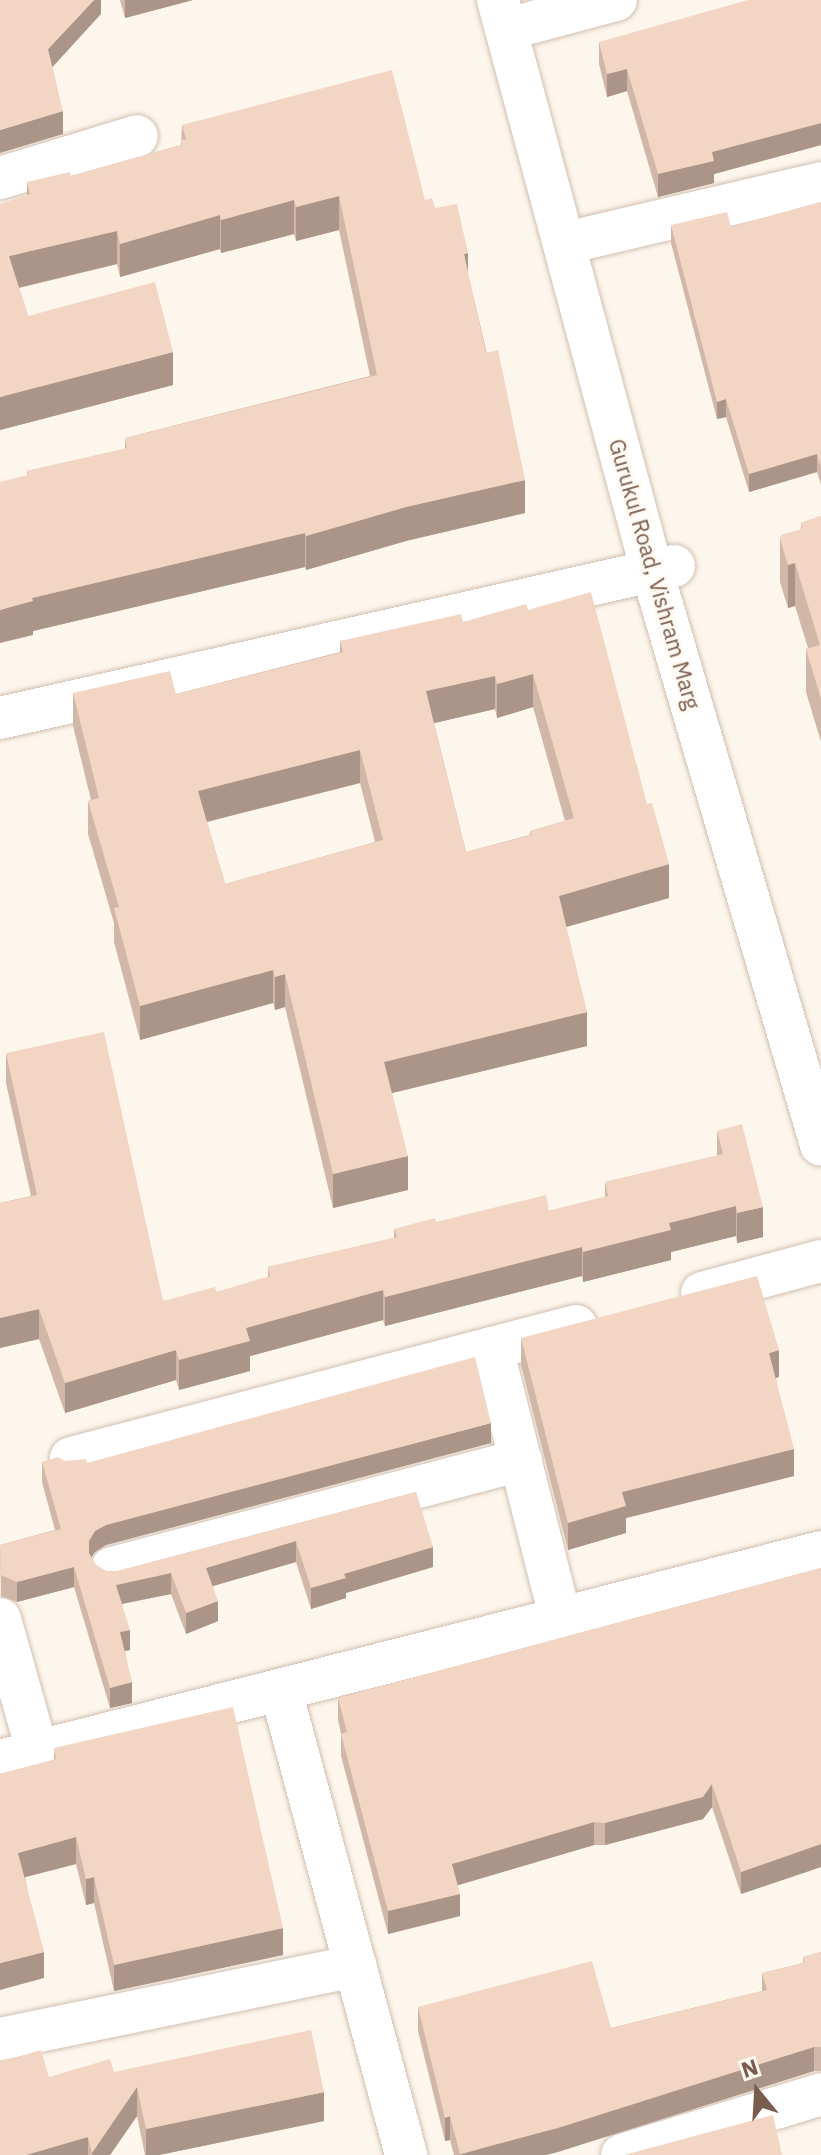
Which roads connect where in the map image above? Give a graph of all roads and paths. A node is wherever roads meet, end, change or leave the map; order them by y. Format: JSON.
{"nodes":[{"id":1,"x":616,"y":0,"type":"edge"},
{"id":2,"x":517,"y":8,"type":"edge"},
{"id":3,"x":137,"y":136,"type":"dead end"},
{"id":4,"x":0,"y":178,"type":"edge"},
{"id":5,"x":821,"y":183,"type":"edge"},
{"id":6,"x":587,"y":238,"type":"junction"},
{"id":7,"x":663,"y":568,"type":"junction"},
{"id":8,"x":0,"y":718,"type":"edge"},
{"id":9,"x":821,"y":1073,"type":"edge"},
{"id":10,"x":821,"y":1145,"type":"edge"},
{"id":11,"x":821,"y":1261,"type":"edge"},
{"id":12,"x":669,"y":1301,"type":"edge"},
{"id":13,"x":610,"y":1317,"type":"edge"},
{"id":14,"x":492,"y":1348,"type":"junction"},
{"id":15,"x":71,"y":1458,"type":"edge"},
{"id":16,"x":521,"y":1460,"type":"junction"},
{"id":17,"x":821,"y":1552,"type":"edge"},
{"id":18,"x":112,"y":1568,"type":"edge"},
{"id":19,"x":560,"y":1616,"type":"junction"},
{"id":20,"x":0,"y":1619,"type":"edge"},
{"id":21,"x":281,"y":1691,"type":"junction"},
{"id":22,"x":18,"y":1756,"type":"edge"},
{"id":23,"x":356,"y":1966,"type":"junction"},
{"id":24,"x":0,"y":2039,"type":"edge"},
{"id":25,"x":821,"y":2094,"type":"edge"},
{"id":26,"x":406,"y":2155,"type":"edge"},
{"id":27,"x":622,"y":2155,"type":"edge"}],
"edges":[{"from":1,"to":2,"type":"street"},
{"from":2,"to":6,"type":"street","name":"Gurukul Road, Vishram Marg"},
{"from":2,"to":7,"type":"street","name":"Gurukul Road, Vishram Marg"},
{"from":3,"to":4,"type":"street"},
{"from":5,"to":6,"type":"street"},
{"from":6,"to":7,"type":"street","name":"Gurukul Road, Vishram Marg"},
{"from":7,"to":8,"type":"street"},
{"from":7,"to":9,"type":"street","name":"Gurukul Road, Vishram Marg"},
{"from":7,"to":10,"type":"street","name":"Gurukul Road, Vishram Marg"},
{"from":11,"to":12,"type":"street"},
{"from":13,"to":14,"type":"street"},
{"from":14,"to":15,"type":"street"},
{"from":14,"to":16,"type":"street"},
{"from":16,"to":18,"type":"street"},
{"from":16,"to":19,"type":"street"},
{"from":17,"to":19,"type":"street"},
{"from":19,"to":21,"type":"street"},
{"from":20,"to":22,"type":"street"},
{"from":21,"to":22,"type":"street"},
{"from":21,"to":23,"type":"street"},
{"from":23,"to":24,"type":"street"},
{"from":23,"to":26,"type":"street"},
{"from":25,"to":27,"type":"street"}]}
